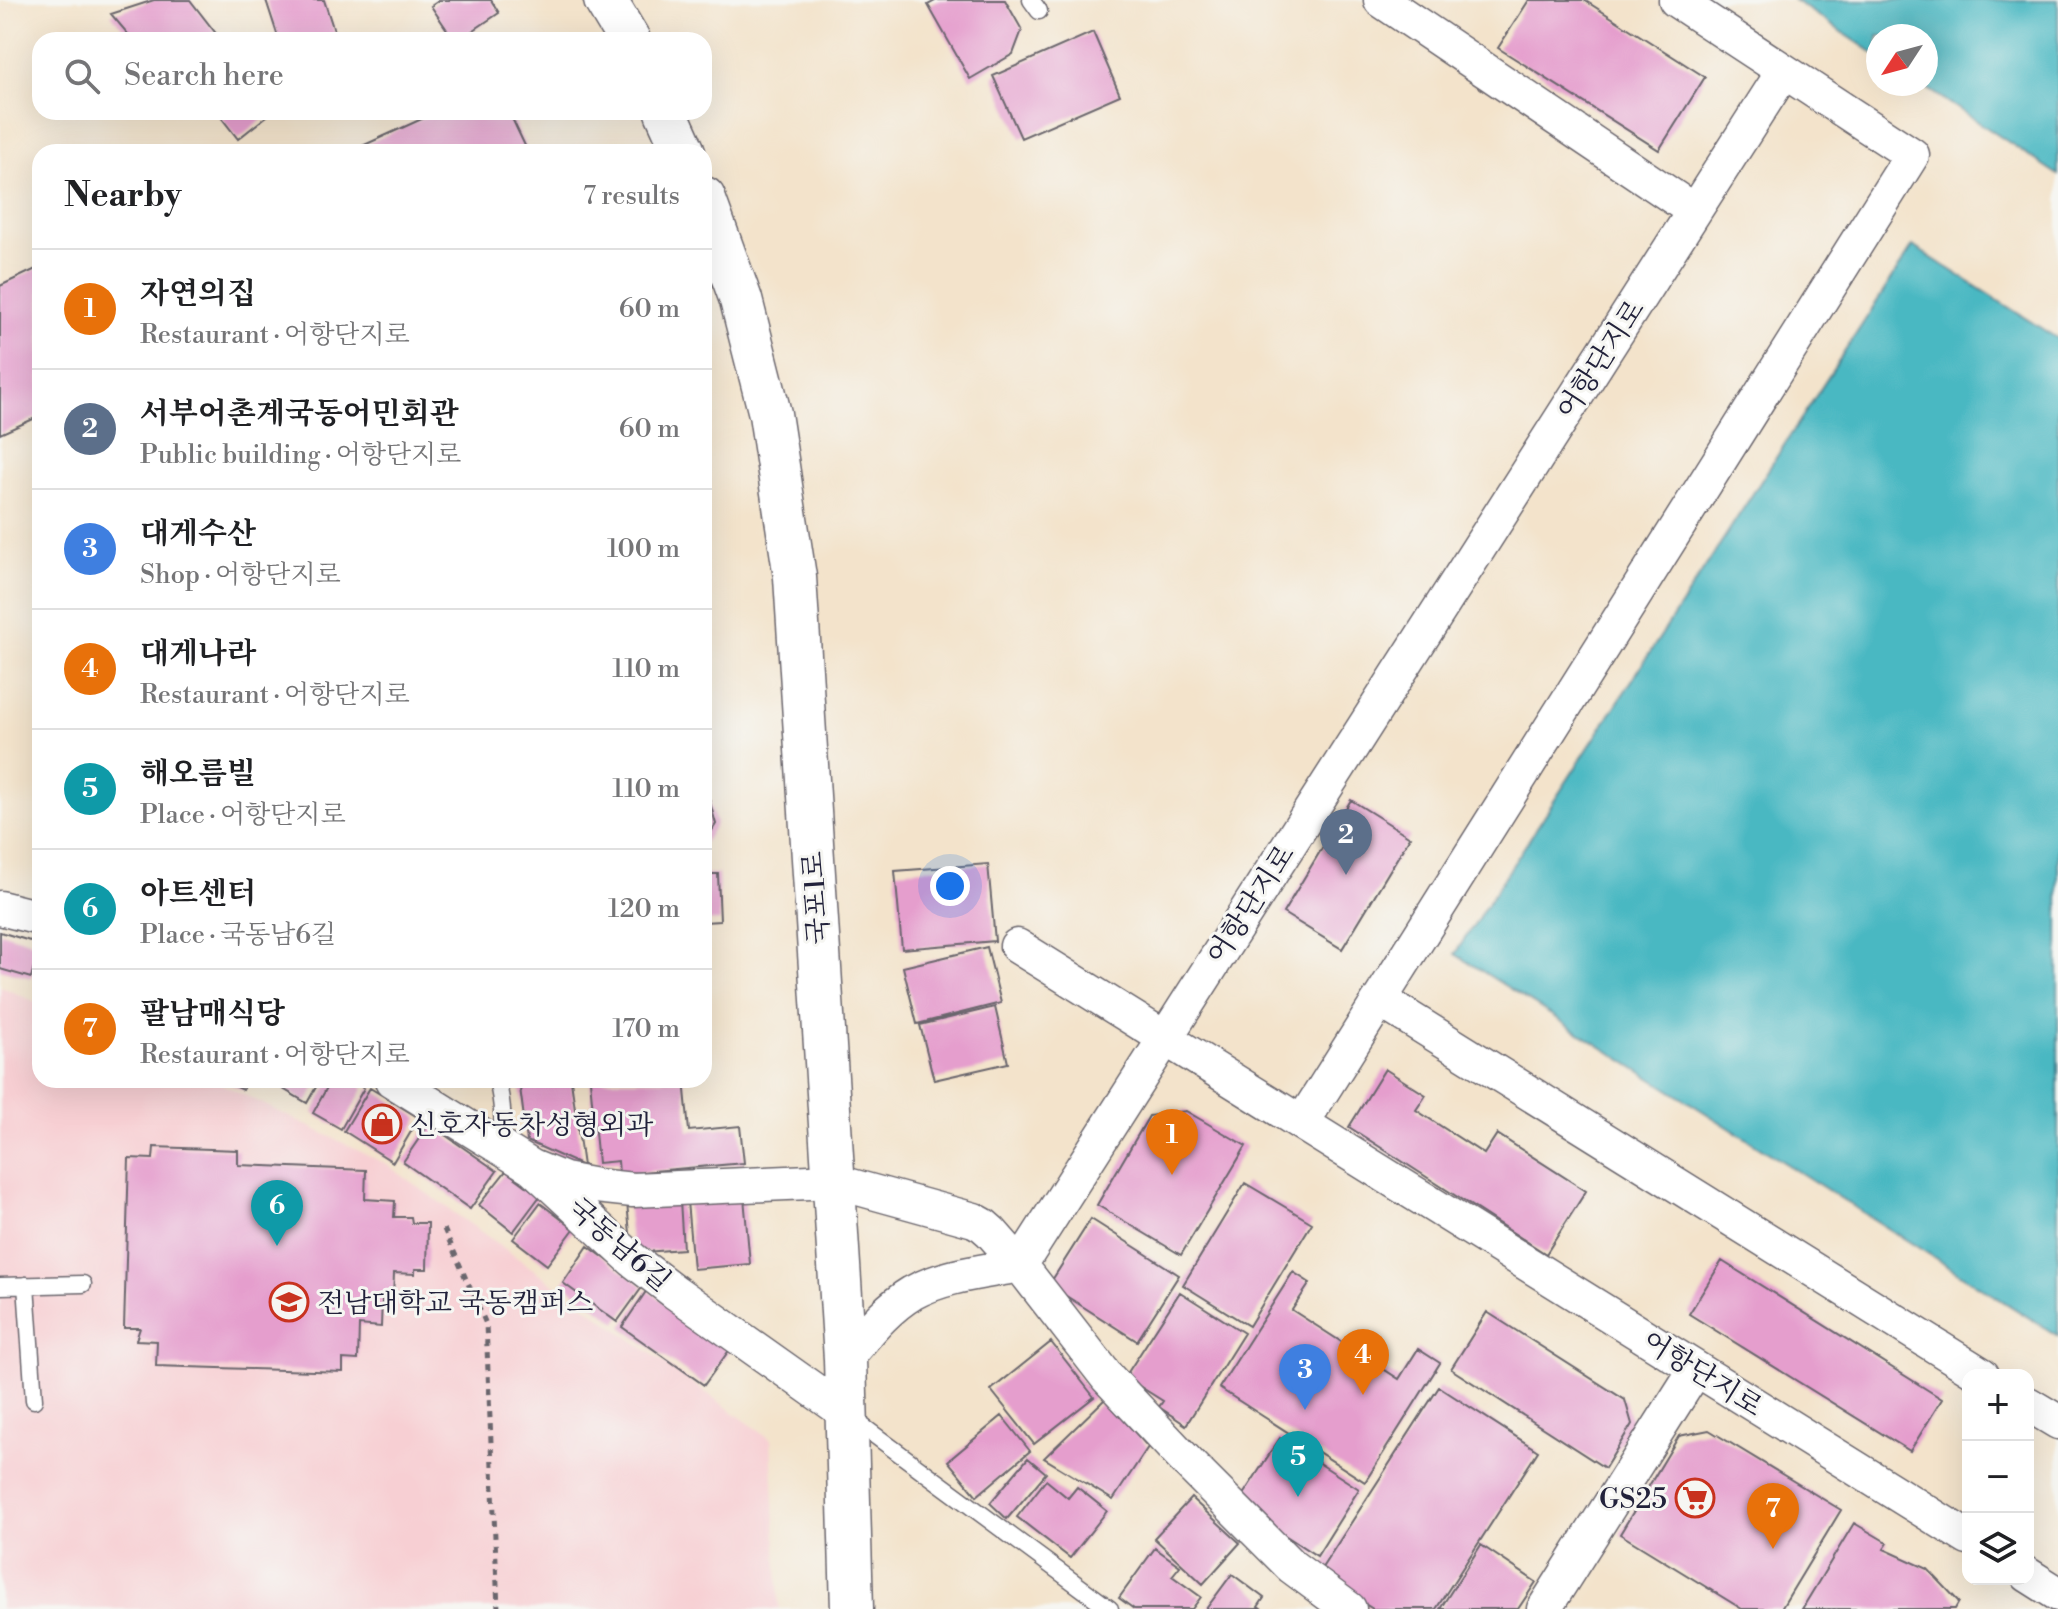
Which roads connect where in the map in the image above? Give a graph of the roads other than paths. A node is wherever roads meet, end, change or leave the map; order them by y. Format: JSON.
{"nodes":[{"id":1,"x":605,"y":0,"type":"edge"},
{"id":2,"x":1381,"y":0,"type":"edge"},
{"id":3,"x":1676,"y":0,"type":"edge"},
{"id":4,"x":624,"y":32,"type":"edge"},
{"id":5,"x":1784,"y":71,"type":"junction"},
{"id":6,"x":670,"y":120,"type":"edge"},
{"id":7,"x":680,"y":144,"type":"edge"},
{"id":8,"x":1694,"y":211,"type":"junction"},
{"id":9,"x":712,"y":220,"type":"edge"},
{"id":10,"x":0,"y":908,"type":"edge"},
{"id":11,"x":32,"y":916,"type":"edge"},
{"id":12,"x":1017,"y":946,"type":"dead end"},
{"id":13,"x":1380,"y":1000,"type":"junction"},
{"id":14,"x":1165,"y":1038,"type":"junction"},
{"id":15,"x":405,"y":1088,"type":"edge"},
{"id":16,"x":499,"y":1088,"type":"edge"},
{"id":17,"x":1302,"y":1123,"type":"junction"},
{"id":18,"x":500,"y":1147,"type":"junction"},
{"id":19,"x":532,"y":1167,"type":"junction"},
{"id":20,"x":833,"y":1181,"type":"junction"},
{"id":21,"x":1020,"y":1265,"type":"junction"},
{"id":22,"x":83,"y":1284,"type":"dead end"},
{"id":23,"x":26,"y":1285,"type":"junction"},
{"id":24,"x":0,"y":1286,"type":"edge"},
{"id":25,"x":845,"y":1359,"type":"junction"},
{"id":26,"x":1696,"y":1369,"type":"junction"},
{"id":27,"x":1972,"y":1369,"type":"edge"},
{"id":28,"x":34,"y":1400,"type":"dead end"},
{"id":29,"x":2034,"y":1408,"type":"edge"},
{"id":30,"x":846,"y":1413,"type":"junction"},
{"id":31,"x":2058,"y":1422,"type":"edge"},
{"id":32,"x":1962,"y":1534,"type":"edge"},
{"id":33,"x":2034,"y":1579,"type":"edge"},
{"id":34,"x":2058,"y":1594,"type":"edge"},
{"id":35,"x":852,"y":1609,"type":"edge"},
{"id":36,"x":1110,"y":1609,"type":"edge"},
{"id":37,"x":1349,"y":1609,"type":"edge"},
{"id":38,"x":1544,"y":1609,"type":"edge"}],
"edges":[{"from":1,"to":4,"type":"street"},
{"from":2,"to":8,"type":"street"},
{"from":3,"to":5,"type":"street"},
{"from":5,"to":8,"type":"street","name":"어항단지로"},
{"from":5,"to":13,"type":"street"},
{"from":6,"to":7,"type":"street"},
{"from":8,"to":14,"type":"street","name":"어항단지로"},
{"from":9,"to":20,"type":"street","name":"국포1로"},
{"from":10,"to":11,"type":"street"},
{"from":12,"to":14,"type":"street"},
{"from":13,"to":17,"type":"street"},
{"from":13,"to":27,"type":"street"},
{"from":14,"to":17,"type":"street","name":"어항단지로"},
{"from":14,"to":21,"type":"street"},
{"from":15,"to":18,"type":"street","name":"국동남6길"},
{"from":16,"to":18,"type":"lane"},
{"from":17,"to":26,"type":"street","name":"어항단지로"},
{"from":18,"to":19,"type":"street","name":"국동남6길"},
{"from":19,"to":20,"type":"street"},
{"from":19,"to":30,"type":"street","name":"국동남6길"},
{"from":20,"to":21,"type":"street"},
{"from":20,"to":25,"type":"street","name":"국포1로"},
{"from":21,"to":25,"type":"street"},
{"from":21,"to":37,"type":"street"},
{"from":22,"to":23,"type":"lane"},
{"from":23,"to":24,"type":"lane"},
{"from":23,"to":28,"type":"lane"},
{"from":25,"to":30,"type":"street","name":"국포1로"},
{"from":26,"to":32,"type":"street","name":"어항단지로"},
{"from":26,"to":38,"type":"street"},
{"from":29,"to":31,"type":"street"},
{"from":30,"to":35,"type":"street","name":"국포1로"},
{"from":30,"to":36,"type":"lane"},
{"from":33,"to":34,"type":"street"}]}
